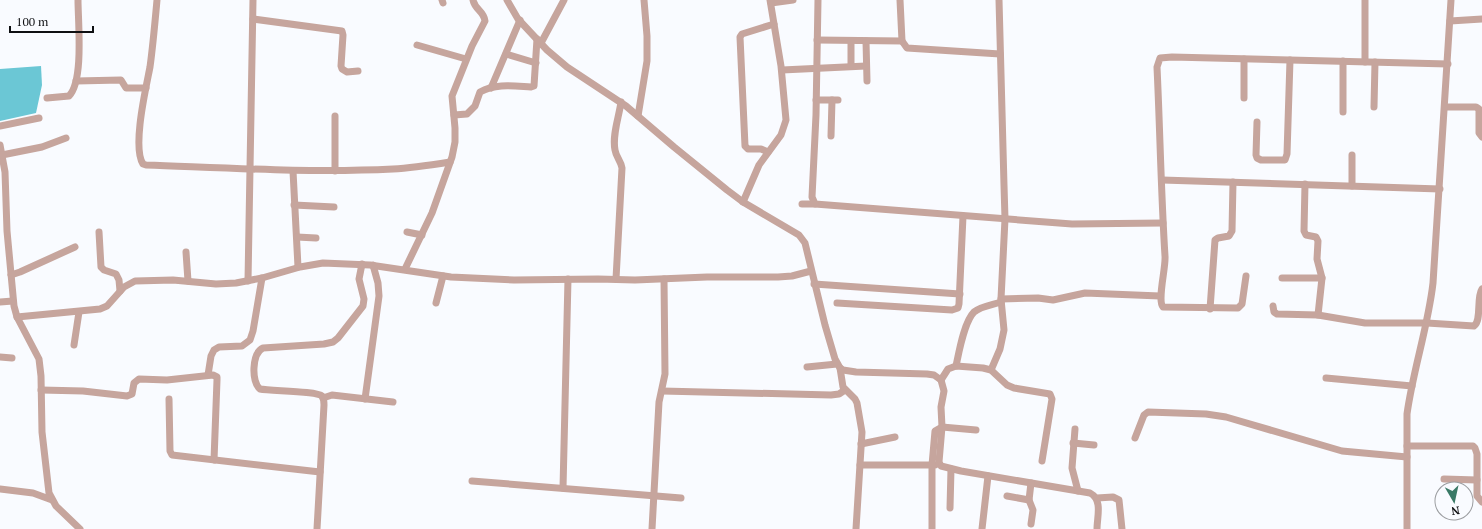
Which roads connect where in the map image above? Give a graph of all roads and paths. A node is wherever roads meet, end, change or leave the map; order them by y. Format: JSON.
{"nodes":[{"id":1,"x":78,"y":0,"type":"edge"},
{"id":2,"x":157,"y":0,"type":"edge"},
{"id":3,"x":253,"y":0,"type":"edge"},
{"id":4,"x":473,"y":0,"type":"edge"},
{"id":5,"x":507,"y":0,"type":"edge"},
{"id":6,"x":564,"y":0,"type":"edge"},
{"id":7,"x":644,"y":0,"type":"edge"},
{"id":8,"x":793,"y":0,"type":"edge"},
{"id":9,"x":818,"y":0,"type":"edge"},
{"id":10,"x":900,"y":0,"type":"edge"},
{"id":11,"x":999,"y":0,"type":"edge"},
{"id":12,"x":1365,"y":0,"type":"edge"},
{"id":13,"x":1451,"y":0,"type":"edge"},
{"id":14,"x":770,"y":1,"type":"edge"},
{"id":15,"x":253,"y":19,"type":"junction"},
{"id":16,"x":1482,"y":19,"type":"edge"},
{"id":17,"x":520,"y":20,"type":"junction"},
{"id":18,"x":1450,"y":21,"type":"junction"},
{"id":19,"x":774,"y":24,"type":"junction"},
{"id":20,"x":817,"y":40,"type":"junction"},
{"id":21,"x":539,"y":41,"type":"junction"},
{"id":22,"x":851,"y":41,"type":"junction"},
{"id":23,"x":866,"y":41,"type":"junction"},
{"id":24,"x":902,"y":41,"type":"junction"},
{"id":25,"x":417,"y":45,"type":"dead end"},
{"id":26,"x":506,"y":54,"type":"junction"},
{"id":27,"x":1000,"y":54,"type":"junction"},
{"id":28,"x":466,"y":59,"type":"junction"},
{"id":29,"x":1244,"y":59,"type":"junction"},
{"id":30,"x":1290,"y":60,"type":"junction"},
{"id":31,"x":1343,"y":61,"type":"junction"},
{"id":32,"x":1365,"y":62,"type":"junction"},
{"id":33,"x":1375,"y":62,"type":"junction"},
{"id":34,"x":536,"y":63,"type":"junction"},
{"id":35,"x":1448,"y":64,"type":"junction"},
{"id":36,"x":851,"y":66,"type":"junction"},
{"id":37,"x":866,"y":66,"type":"junction"},
{"id":38,"x":817,"y":67,"type":"junction"},
{"id":39,"x":782,"y":70,"type":"junction"},
{"id":40,"x":358,"y":71,"type":"dead end"},
{"id":41,"x":76,"y":81,"type":"junction"},
{"id":42,"x":867,"y":81,"type":"dead end"},
{"id":43,"x":146,"y":88,"type":"junction"},
{"id":44,"x":491,"y":88,"type":"junction"},
{"id":45,"x":47,"y":98,"type":"dead end"},
{"id":46,"x":1244,"y":98,"type":"dead end"},
{"id":47,"x":816,"y":100,"type":"junction"},
{"id":48,"x":621,"y":102,"type":"junction"},
{"id":49,"x":1374,"y":107,"type":"dead end"},
{"id":50,"x":1445,"y":107,"type":"junction"},
{"id":51,"x":1343,"y":112,"type":"dead end"},
{"id":52,"x":454,"y":115,"type":"junction"},
{"id":53,"x":335,"y":116,"type":"dead end"},
{"id":54,"x":638,"y":116,"type":"junction"},
{"id":55,"x":39,"y":118,"type":"dead end"},
{"id":56,"x":1257,"y":122,"type":"dead end"},
{"id":57,"x":0,"y":126,"type":"edge"},
{"id":58,"x":831,"y":136,"type":"dead end"},
{"id":59,"x":1482,"y":137,"type":"edge"},
{"id":60,"x":66,"y":138,"type":"dead end"},
{"id":61,"x":0,"y":145,"type":"edge"},
{"id":62,"x":768,"y":152,"type":"junction"},
{"id":63,"x":2,"y":155,"type":"junction"},
{"id":64,"x":1352,"y":155,"type":"dead end"},
{"id":65,"x":450,"y":162,"type":"junction"},
{"id":66,"x":251,"y":170,"type":"junction"},
{"id":67,"x":335,"y":170,"type":"junction"},
{"id":68,"x":293,"y":171,"type":"junction"},
{"id":69,"x":1162,"y":180,"type":"junction"},
{"id":70,"x":1232,"y":182,"type":"junction"},
{"id":71,"x":1305,"y":184,"type":"junction"},
{"id":72,"x":1352,"y":186,"type":"junction"},
{"id":73,"x":1440,"y":189,"type":"junction"},
{"id":74,"x":743,"y":202,"type":"junction"},
{"id":75,"x":802,"y":204,"type":"dead end"},
{"id":76,"x":815,"y":204,"type":"junction"},
{"id":77,"x":294,"y":205,"type":"junction"},
{"id":78,"x":334,"y":207,"type":"dead end"},
{"id":79,"x":963,"y":216,"type":"junction"},
{"id":80,"x":1005,"y":219,"type":"junction"},
{"id":81,"x":1162,"y":223,"type":"junction"},
{"id":82,"x":99,"y":232,"type":"dead end"},
{"id":83,"x":407,"y":232,"type":"dead end"},
{"id":84,"x":422,"y":235,"type":"junction"},
{"id":85,"x":296,"y":236,"type":"junction"},
{"id":86,"x":316,"y":238,"type":"dead end"},
{"id":87,"x":75,"y":247,"type":"dead end"},
{"id":88,"x":186,"y":252,"type":"dead end"},
{"id":89,"x":362,"y":264,"type":"junction"},
{"id":90,"x":373,"y":265,"type":"junction"},
{"id":91,"x":298,"y":267,"type":"junction"},
{"id":92,"x":405,"y":269,"type":"junction"},
{"id":93,"x":811,"y":271,"type":"junction"},
{"id":94,"x":11,"y":275,"type":"junction"},
{"id":95,"x":442,"y":276,"type":"junction"},
{"id":96,"x":1246,"y":276,"type":"dead end"},
{"id":97,"x":262,"y":278,"type":"junction"},
{"id":98,"x":1282,"y":278,"type":"dead end"},
{"id":99,"x":1322,"y":278,"type":"junction"},
{"id":100,"x":568,"y":279,"type":"junction"},
{"id":101,"x":616,"y":279,"type":"junction"},
{"id":102,"x":664,"y":279,"type":"junction"},
{"id":103,"x":188,"y":281,"type":"junction"},
{"id":104,"x":248,"y":281,"type":"junction"},
{"id":105,"x":814,"y":284,"type":"junction"},
{"id":106,"x":1482,"y":289,"type":"edge"},
{"id":107,"x":120,"y":291,"type":"junction"},
{"id":108,"x":960,"y":294,"type":"junction"},
{"id":109,"x":1160,"y":296,"type":"junction"},
{"id":110,"x":13,"y":301,"type":"junction"},
{"id":111,"x":1001,"y":301,"type":"junction"},
{"id":112,"x":0,"y":302,"type":"edge"},
{"id":113,"x":436,"y":303,"type":"dead end"},
{"id":114,"x":837,"y":303,"type":"dead end"},
{"id":115,"x":1273,"y":306,"type":"dead end"},
{"id":116,"x":1210,"y":309,"type":"junction"},
{"id":117,"x":79,"y":312,"type":"junction"},
{"id":118,"x":1318,"y":315,"type":"junction"},
{"id":119,"x":17,"y":317,"type":"junction"},
{"id":120,"x":1427,"y":323,"type":"junction"},
{"id":121,"x":74,"y":345,"type":"dead end"},
{"id":122,"x":0,"y":357,"type":"edge"},
{"id":123,"x":12,"y":358,"type":"dead end"},
{"id":124,"x":839,"y":366,"type":"junction"},
{"id":125,"x":956,"y":366,"type":"junction"},
{"id":126,"x":807,"y":367,"type":"dead end"},
{"id":127,"x":990,"y":370,"type":"junction"},
{"id":128,"x":208,"y":375,"type":"junction"},
{"id":129,"x":1326,"y":378,"type":"dead end"},
{"id":130,"x":941,"y":380,"type":"junction"},
{"id":131,"x":1412,"y":386,"type":"junction"},
{"id":132,"x":41,"y":390,"type":"junction"},
{"id":133,"x":845,"y":390,"type":"junction"},
{"id":134,"x":662,"y":391,"type":"junction"},
{"id":135,"x":170,"y":398,"type":"dead end"},
{"id":136,"x":323,"y":398,"type":"junction"},
{"id":137,"x":365,"y":399,"type":"junction"},
{"id":138,"x":392,"y":402,"type":"dead end"},
{"id":139,"x":942,"y":428,"type":"junction"},
{"id":140,"x":1075,"y":429,"type":"dead end"},
{"id":141,"x":976,"y":430,"type":"dead end"},
{"id":142,"x":895,"y":437,"type":"dead end"},
{"id":143,"x":1135,"y":438,"type":"dead end"},
{"id":144,"x":1073,"y":443,"type":"junction"},
{"id":145,"x":861,"y":444,"type":"junction"},
{"id":146,"x":1094,"y":445,"type":"dead end"},
{"id":147,"x":1407,"y":446,"type":"junction"},
{"id":148,"x":1407,"y":458,"type":"junction"},
{"id":149,"x":214,"y":460,"type":"junction"},
{"id":150,"x":1042,"y":461,"type":"dead end"},
{"id":151,"x":860,"y":465,"type":"junction"},
{"id":152,"x":936,"y":465,"type":"junction"},
{"id":153,"x":951,"y":469,"type":"junction"},
{"id":154,"x":320,"y":472,"type":"junction"},
{"id":155,"x":988,"y":476,"type":"junction"},
{"id":156,"x":1444,"y":479,"type":"dead end"},
{"id":157,"x":1477,"y":480,"type":"junction"},
{"id":158,"x":472,"y":481,"type":"dead end"},
{"id":159,"x":1031,"y":483,"type":"junction"},
{"id":160,"x":563,"y":488,"type":"junction"},
{"id":161,"x":0,"y":489,"type":"edge"},
{"id":162,"x":1078,"y":490,"type":"junction"},
{"id":163,"x":654,"y":495,"type":"junction"},
{"id":164,"x":1007,"y":496,"type":"dead end"},
{"id":165,"x":681,"y":498,"type":"dead end"},
{"id":166,"x":1097,"y":498,"type":"junction"},
{"id":167,"x":52,"y":500,"type":"junction"},
{"id":168,"x":1029,"y":500,"type":"junction"},
{"id":169,"x":1482,"y":502,"type":"edge"},
{"id":170,"x":950,"y":508,"type":"dead end"},
{"id":171,"x":1031,"y":524,"type":"dead end"},
{"id":172,"x":80,"y":529,"type":"edge"},
{"id":173,"x":317,"y":529,"type":"edge"},
{"id":174,"x":652,"y":529,"type":"edge"},
{"id":175,"x":856,"y":529,"type":"edge"},
{"id":176,"x":932,"y":529,"type":"edge"},
{"id":177,"x":982,"y":529,"type":"edge"},
{"id":178,"x":1097,"y":529,"type":"edge"},
{"id":179,"x":1122,"y":529,"type":"edge"},
{"id":180,"x":1407,"y":529,"type":"edge"}],
"edges":[{"from":1,"to":41,"type":"street"},
{"from":2,"to":43,"type":"street"},
{"from":3,"to":15,"type":"street"},
{"from":4,"to":28,"type":"street"},
{"from":5,"to":17,"type":"street"},
{"from":6,"to":21,"type":"street"},
{"from":7,"to":54,"type":"street"},
{"from":8,"to":14,"type":"street"},
{"from":9,"to":20,"type":"street"},
{"from":10,"to":24,"type":"street"},
{"from":11,"to":27,"type":"street"},
{"from":12,"to":32,"type":"street"},
{"from":13,"to":18,"type":"street"},
{"from":14,"to":19,"type":"street"},
{"from":15,"to":40,"type":"street"},
{"from":15,"to":66,"type":"street"},
{"from":16,"to":18,"type":"street"},
{"from":17,"to":21,"type":"street"},
{"from":17,"to":26,"type":"street"},
{"from":18,"to":35,"type":"street"},
{"from":19,"to":39,"type":"street"},
{"from":19,"to":62,"type":"street"},
{"from":20,"to":22,"type":"street"},
{"from":20,"to":38,"type":"street"},
{"from":21,"to":34,"type":"street"},
{"from":21,"to":48,"type":"street"},
{"from":22,"to":23,"type":"street"},
{"from":22,"to":36,"type":"street"},
{"from":23,"to":24,"type":"street"},
{"from":23,"to":37,"type":"street"},
{"from":24,"to":27,"type":"street"},
{"from":25,"to":28,"type":"street"},
{"from":26,"to":34,"type":"street"},
{"from":26,"to":44,"type":"street"},
{"from":27,"to":80,"type":"street"},
{"from":28,"to":52,"type":"street"},
{"from":29,"to":30,"type":"street"},
{"from":29,"to":46,"type":"street"},
{"from":29,"to":69,"type":"street"},
{"from":30,"to":31,"type":"street"},
{"from":30,"to":56,"type":"street"},
{"from":31,"to":32,"type":"street"},
{"from":31,"to":51,"type":"street"},
{"from":32,"to":33,"type":"street"},
{"from":33,"to":35,"type":"street"},
{"from":33,"to":49,"type":"street"},
{"from":34,"to":44,"type":"street"},
{"from":35,"to":50,"type":"street"},
{"from":36,"to":37,"type":"street"},
{"from":36,"to":38,"type":"street"},
{"from":37,"to":42,"type":"street"},
{"from":38,"to":39,"type":"street"},
{"from":38,"to":47,"type":"street"},
{"from":39,"to":62,"type":"street"},
{"from":41,"to":43,"type":"street"},
{"from":41,"to":45,"type":"street"},
{"from":43,"to":66,"type":"street"},
{"from":44,"to":52,"type":"street"},
{"from":47,"to":58,"type":"street"},
{"from":47,"to":76,"type":"street"},
{"from":48,"to":54,"type":"street"},
{"from":48,"to":101,"type":"street"},
{"from":50,"to":59,"type":"street"},
{"from":50,"to":73,"type":"street"},
{"from":52,"to":65,"type":"street"},
{"from":53,"to":67,"type":"street"},
{"from":54,"to":74,"type":"street"},
{"from":55,"to":57,"type":"street"},
{"from":60,"to":63,"type":"street"},
{"from":61,"to":63,"type":"street"},
{"from":62,"to":74,"type":"street"},
{"from":63,"to":94,"type":"street"},
{"from":64,"to":72,"type":"street"},
{"from":65,"to":67,"type":"street"},
{"from":65,"to":84,"type":"street"},
{"from":66,"to":68,"type":"street"},
{"from":66,"to":104,"type":"street"},
{"from":67,"to":68,"type":"street"},
{"from":68,"to":77,"type":"street"},
{"from":69,"to":70,"type":"street"},
{"from":69,"to":81,"type":"street"},
{"from":70,"to":71,"type":"street"},
{"from":70,"to":116,"type":"street"},
{"from":71,"to":72,"type":"street"},
{"from":71,"to":99,"type":"street"},
{"from":72,"to":73,"type":"street"},
{"from":73,"to":120,"type":"street"},
{"from":74,"to":93,"type":"street"},
{"from":75,"to":76,"type":"street"},
{"from":76,"to":79,"type":"street"},
{"from":77,"to":78,"type":"street"},
{"from":77,"to":85,"type":"street"},
{"from":79,"to":80,"type":"street"},
{"from":79,"to":108,"type":"street"},
{"from":80,"to":81,"type":"street"},
{"from":80,"to":111,"type":"street"},
{"from":81,"to":109,"type":"street"},
{"from":82,"to":107,"type":"street"},
{"from":83,"to":84,"type":"street"},
{"from":84,"to":92,"type":"street"},
{"from":85,"to":86,"type":"street"},
{"from":85,"to":91,"type":"street"},
{"from":87,"to":94,"type":"street"},
{"from":88,"to":103,"type":"street"},
{"from":89,"to":90,"type":"street"},
{"from":89,"to":91,"type":"street"},
{"from":89,"to":136,"type":"street"},
{"from":90,"to":92,"type":"street"},
{"from":90,"to":137,"type":"street"},
{"from":91,"to":97,"type":"street"},
{"from":92,"to":95,"type":"street"},
{"from":93,"to":102,"type":"street"},
{"from":93,"to":105,"type":"street"},
{"from":94,"to":110,"type":"street"},
{"from":95,"to":100,"type":"street"},
{"from":95,"to":113,"type":"street"},
{"from":96,"to":116,"type":"street"},
{"from":97,"to":104,"type":"street"},
{"from":97,"to":128,"type":"street"},
{"from":98,"to":99,"type":"street"},
{"from":99,"to":118,"type":"street"},
{"from":100,"to":101,"type":"street"},
{"from":100,"to":160,"type":"street"},
{"from":101,"to":102,"type":"street"},
{"from":102,"to":134,"type":"street"},
{"from":103,"to":104,"type":"street"},
{"from":103,"to":107,"type":"street"},
{"from":105,"to":108,"type":"street"},
{"from":105,"to":124,"type":"street"},
{"from":106,"to":120,"type":"street"},
{"from":107,"to":117,"type":"street"},
{"from":108,"to":114,"type":"street"},
{"from":109,"to":111,"type":"street"},
{"from":109,"to":116,"type":"street"},
{"from":110,"to":112,"type":"street"},
{"from":110,"to":119,"type":"street"},
{"from":111,"to":125,"type":"street"},
{"from":111,"to":127,"type":"street"},
{"from":115,"to":118,"type":"street"},
{"from":117,"to":119,"type":"street"},
{"from":117,"to":121,"type":"street"},
{"from":118,"to":120,"type":"street"},
{"from":119,"to":132,"type":"street"},
{"from":120,"to":131,"type":"street"},
{"from":122,"to":123,"type":"street"},
{"from":124,"to":126,"type":"street"},
{"from":124,"to":130,"type":"street"},
{"from":124,"to":133,"type":"street"},
{"from":125,"to":127,"type":"street"},
{"from":125,"to":130,"type":"street"},
{"from":127,"to":150,"type":"street"},
{"from":128,"to":132,"type":"street"},
{"from":128,"to":149,"type":"street"},
{"from":129,"to":131,"type":"street"},
{"from":130,"to":139,"type":"street"},
{"from":131,"to":147,"type":"street"},
{"from":132,"to":167,"type":"street"},
{"from":133,"to":134,"type":"street"},
{"from":133,"to":145,"type":"street"},
{"from":134,"to":163,"type":"street"},
{"from":135,"to":149,"type":"street"},
{"from":136,"to":137,"type":"street"},
{"from":136,"to":154,"type":"street"},
{"from":137,"to":138,"type":"street"},
{"from":139,"to":141,"type":"street"},
{"from":139,"to":152,"type":"street"},
{"from":140,"to":144,"type":"street"},
{"from":142,"to":145,"type":"street"},
{"from":143,"to":148,"type":"street"},
{"from":144,"to":146,"type":"street"},
{"from":144,"to":162,"type":"street"},
{"from":145,"to":151,"type":"street"},
{"from":147,"to":148,"type":"street"},
{"from":147,"to":157,"type":"street"},
{"from":148,"to":180,"type":"street"},
{"from":149,"to":154,"type":"street"},
{"from":151,"to":152,"type":"street"},
{"from":151,"to":175,"type":"street"},
{"from":152,"to":153,"type":"street"},
{"from":152,"to":176,"type":"street"},
{"from":153,"to":155,"type":"street"},
{"from":153,"to":170,"type":"street"},
{"from":154,"to":173,"type":"street"},
{"from":155,"to":159,"type":"street"},
{"from":155,"to":177,"type":"street"},
{"from":156,"to":157,"type":"street"},
{"from":157,"to":169,"type":"street"},
{"from":158,"to":160,"type":"street"},
{"from":159,"to":162,"type":"street"},
{"from":159,"to":168,"type":"street"},
{"from":160,"to":163,"type":"street"},
{"from":161,"to":167,"type":"street"},
{"from":162,"to":166,"type":"street"},
{"from":163,"to":165,"type":"street"},
{"from":163,"to":174,"type":"street"},
{"from":164,"to":168,"type":"street"},
{"from":166,"to":178,"type":"street"},
{"from":166,"to":179,"type":"street"},
{"from":167,"to":172,"type":"street"},
{"from":168,"to":171,"type":"street"}]}
